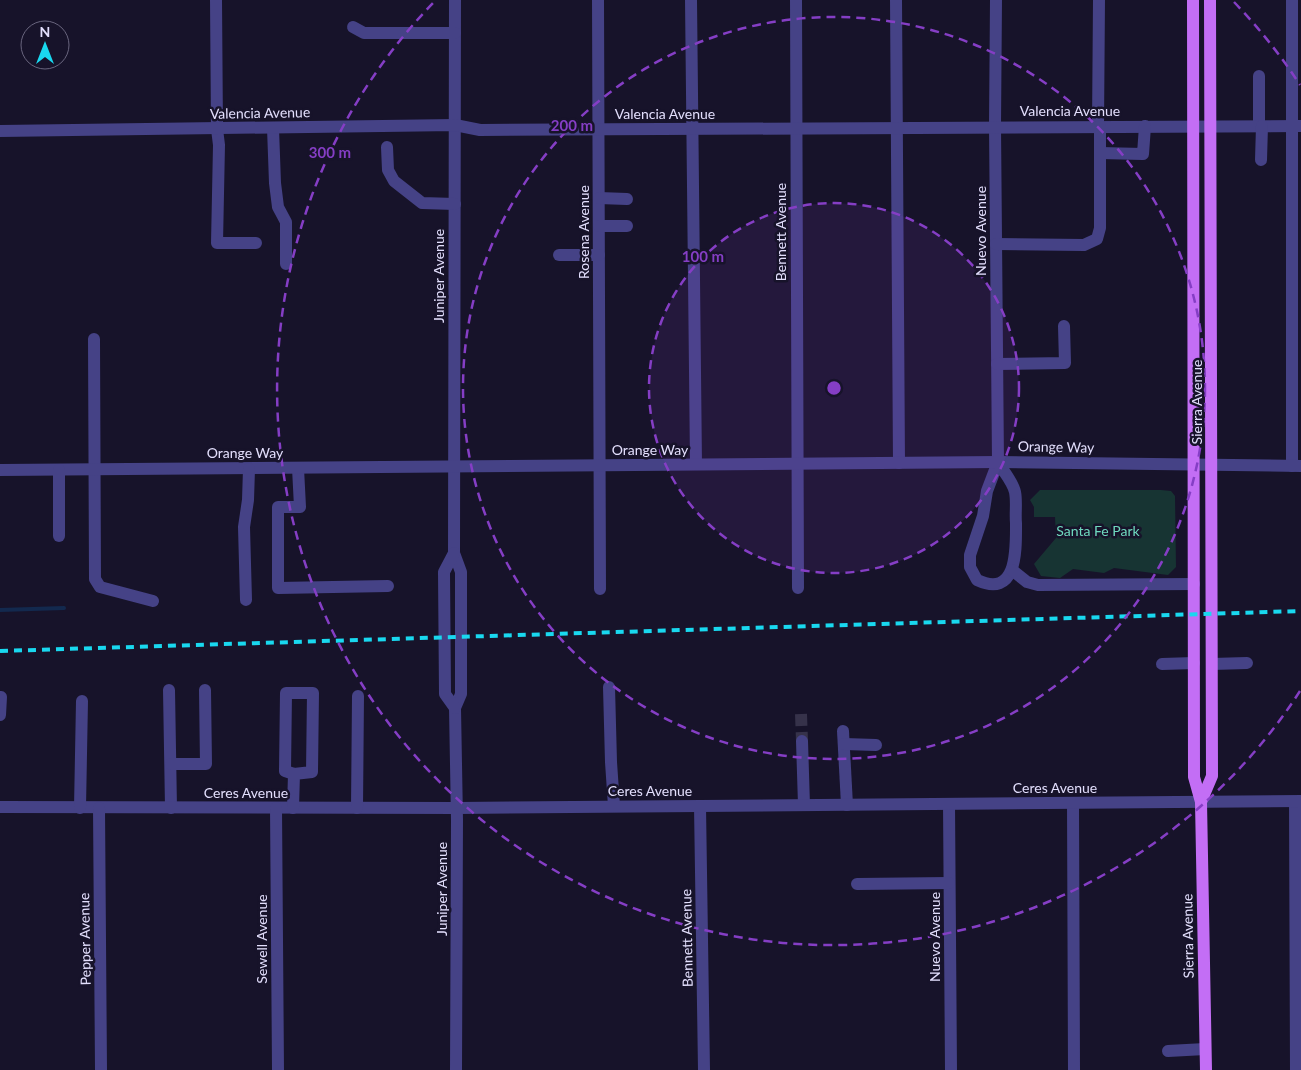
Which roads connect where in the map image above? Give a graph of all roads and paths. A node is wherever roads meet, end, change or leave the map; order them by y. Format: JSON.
{"nodes":[{"id":1,"x":216,"y":0,"type":"edge"},
{"id":2,"x":455,"y":0,"type":"edge"},
{"id":3,"x":598,"y":0,"type":"edge"},
{"id":4,"x":691,"y":0,"type":"edge"},
{"id":5,"x":796,"y":0,"type":"edge"},
{"id":6,"x":896,"y":0,"type":"edge"},
{"id":7,"x":996,"y":0,"type":"edge"},
{"id":8,"x":1099,"y":0,"type":"edge"},
{"id":9,"x":1193,"y":0,"type":"edge"},
{"id":10,"x":1210,"y":0,"type":"edge"},
{"id":11,"x":1292,"y":0,"type":"edge"},
{"id":12,"x":353,"y":27,"type":"dead end"},
{"id":13,"x":455,"y":33,"type":"junction"},
{"id":14,"x":1259,"y":76,"type":"dead end"},
{"id":15,"x":455,"y":126,"type":"junction"},
{"id":16,"x":995,"y":126,"type":"junction"},
{"id":17,"x":1099,"y":126,"type":"junction"},
{"id":18,"x":1146,"y":126,"type":"junction"},
{"id":19,"x":1194,"y":126,"type":"junction"},
{"id":20,"x":1210,"y":126,"type":"junction"},
{"id":21,"x":1260,"y":126,"type":"junction"},
{"id":22,"x":1297,"y":126,"type":"edge"},
{"id":23,"x":897,"y":127,"type":"junction"},
{"id":24,"x":217,"y":128,"type":"junction"},
{"id":25,"x":274,"y":128,"type":"junction"},
{"id":26,"x":795,"y":128,"type":"junction"},
{"id":27,"x":599,"y":129,"type":"junction"},
{"id":28,"x":693,"y":129,"type":"junction"},
{"id":29,"x":0,"y":131,"type":"edge"},
{"id":30,"x":387,"y":147,"type":"dead end"},
{"id":31,"x":1100,"y":153,"type":"junction"},
{"id":32,"x":1260,"y":160,"type":"dead end"},
{"id":33,"x":599,"y":198,"type":"junction"},
{"id":34,"x":627,"y":199,"type":"dead end"},
{"id":35,"x":455,"y":204,"type":"junction"},
{"id":36,"x":599,"y":226,"type":"junction"},
{"id":37,"x":627,"y":226,"type":"dead end"},
{"id":38,"x":256,"y":243,"type":"dead end"},
{"id":39,"x":996,"y":244,"type":"junction"},
{"id":40,"x":559,"y":255,"type":"dead end"},
{"id":41,"x":599,"y":255,"type":"junction"},
{"id":42,"x":286,"y":264,"type":"dead end"},
{"id":43,"x":1064,"y":326,"type":"dead end"},
{"id":44,"x":94,"y":339,"type":"dead end"},
{"id":45,"x":997,"y":364,"type":"junction"},
{"id":46,"x":1297,"y":404,"type":"edge"},
{"id":47,"x":998,"y":462,"type":"junction"},
{"id":48,"x":797,"y":463,"type":"junction"},
{"id":49,"x":899,"y":463,"type":"junction"},
{"id":50,"x":696,"y":464,"type":"junction"},
{"id":51,"x":1194,"y":464,"type":"junction"},
{"id":52,"x":1212,"y":464,"type":"junction"},
{"id":53,"x":600,"y":465,"type":"junction"},
{"id":54,"x":1296,"y":466,"type":"edge"},
{"id":55,"x":454,"y":467,"type":"junction"},
{"id":56,"x":249,"y":468,"type":"junction"},
{"id":57,"x":298,"y":468,"type":"junction"},
{"id":58,"x":0,"y":470,"type":"edge"},
{"id":59,"x":59,"y":470,"type":"junction"},
{"id":60,"x":94,"y":470,"type":"junction"},
{"id":61,"x":59,"y":536,"type":"dead end"},
{"id":62,"x":1012,"y":570,"type":"junction"},
{"id":63,"x":1194,"y":584,"type":"junction"},
{"id":64,"x":388,"y":586,"type":"dead end"},
{"id":65,"x":798,"y":588,"type":"dead end"},
{"id":66,"x":600,"y":589,"type":"dead end"},
{"id":67,"x":246,"y":600,"type":"dead end"},
{"id":68,"x":153,"y":601,"type":"dead end"},
{"id":69,"x":1194,"y":663,"type":"junction"},
{"id":70,"x":1247,"y":663,"type":"dead end"},
{"id":71,"x":1162,"y":664,"type":"dead end"},
{"id":72,"x":1212,"y":664,"type":"junction"},
{"id":73,"x":609,"y":687,"type":"dead end"},
{"id":74,"x":169,"y":690,"type":"dead end"},
{"id":75,"x":205,"y":690,"type":"dead end"},
{"id":76,"x":0,"y":696,"type":"edge"},
{"id":77,"x":358,"y":696,"type":"dead end"},
{"id":78,"x":82,"y":701,"type":"dead end"},
{"id":79,"x":0,"y":715,"type":"edge"},
{"id":80,"x":802,"y":741,"type":"tunnel mouth"},
{"id":81,"x":876,"y":745,"type":"dead end"},
{"id":82,"x":170,"y":764,"type":"junction"},
{"id":83,"x":294,"y":774,"type":"junction"},
{"id":84,"x":1298,"y":801,"type":"edge"},
{"id":85,"x":1201,"y":802,"type":"junction"},
{"id":86,"x":1073,"y":803,"type":"junction"},
{"id":87,"x":949,"y":804,"type":"junction"},
{"id":88,"x":804,"y":805,"type":"junction"},
{"id":89,"x":847,"y":805,"type":"junction"},
{"id":90,"x":614,"y":806,"type":"junction"},
{"id":91,"x":700,"y":806,"type":"junction"},
{"id":92,"x":0,"y":807,"type":"edge"},
{"id":93,"x":80,"y":808,"type":"junction"},
{"id":94,"x":99,"y":808,"type":"junction"},
{"id":95,"x":171,"y":808,"type":"junction"},
{"id":96,"x":276,"y":808,"type":"junction"},
{"id":97,"x":294,"y":808,"type":"junction"},
{"id":98,"x":357,"y":808,"type":"junction"},
{"id":99,"x":457,"y":808,"type":"junction"},
{"id":100,"x":950,"y":883,"type":"junction"},
{"id":101,"x":858,"y":884,"type":"dead end"},
{"id":102,"x":1205,"y":1050,"type":"junction"},
{"id":103,"x":1168,"y":1051,"type":"dead end"},
{"id":104,"x":101,"y":1070,"type":"edge"},
{"id":105,"x":278,"y":1070,"type":"edge"},
{"id":106,"x":456,"y":1070,"type":"edge"},
{"id":107,"x":704,"y":1070,"type":"edge"},
{"id":108,"x":951,"y":1070,"type":"edge"},
{"id":109,"x":1074,"y":1070,"type":"edge"},
{"id":110,"x":1206,"y":1070,"type":"edge"},
{"id":111,"x":1296,"y":1070,"type":"edge"}],
"edges":[{"from":1,"to":24,"type":"street"},
{"from":2,"to":13,"type":"street","name":"Juniper Avenue"},
{"from":3,"to":27,"type":"street","name":"Rosena Avenue"},
{"from":4,"to":28,"type":"street"},
{"from":5,"to":26,"type":"street","name":"Bennett Avenue"},
{"from":6,"to":23,"type":"street"},
{"from":7,"to":16,"type":"street","name":"Nuevo Avenue"},
{"from":8,"to":17,"type":"street"},
{"from":9,"to":19,"type":"main road","name":"Sierra Avenue"},
{"from":10,"to":20,"type":"main road","name":"Sierra Avenue"},
{"from":11,"to":22,"type":"street"},
{"from":12,"to":13,"type":"street"},
{"from":13,"to":15,"type":"street","name":"Juniper Avenue"},
{"from":14,"to":21,"type":"street"},
{"from":15,"to":25,"type":"street","name":"Valencia Avenue"},
{"from":15,"to":27,"type":"street","name":"Valencia Avenue"},
{"from":15,"to":35,"type":"street","name":"Juniper Avenue"},
{"from":16,"to":17,"type":"street","name":"Valencia Avenue"},
{"from":16,"to":23,"type":"street","name":"Valencia Avenue"},
{"from":16,"to":39,"type":"street","name":"Nuevo Avenue"},
{"from":17,"to":18,"type":"street","name":"Valencia Avenue"},
{"from":17,"to":31,"type":"street"},
{"from":18,"to":19,"type":"street","name":"Valencia Avenue"},
{"from":18,"to":31,"type":"street"},
{"from":19,"to":20,"type":"street","name":"Valencia Avenue"},
{"from":19,"to":51,"type":"main road","name":"Sierra Avenue"},
{"from":20,"to":21,"type":"street","name":"Valencia Avenue"},
{"from":20,"to":52,"type":"main road","name":"Sierra Avenue"},
{"from":21,"to":22,"type":"street","name":"Valencia Avenue"},
{"from":21,"to":32,"type":"street"},
{"from":22,"to":46,"type":"street"},
{"from":23,"to":26,"type":"street","name":"Valencia Avenue"},
{"from":23,"to":49,"type":"street"},
{"from":24,"to":25,"type":"street","name":"Valencia Avenue"},
{"from":24,"to":29,"type":"street","name":"Valencia Avenue"},
{"from":24,"to":38,"type":"street"},
{"from":25,"to":42,"type":"street"},
{"from":26,"to":28,"type":"street","name":"Valencia Avenue"},
{"from":26,"to":48,"type":"street","name":"Bennett Avenue"},
{"from":27,"to":28,"type":"street","name":"Valencia Avenue"},
{"from":27,"to":33,"type":"street","name":"Rosena Avenue"},
{"from":28,"to":50,"type":"street"},
{"from":30,"to":35,"type":"street"},
{"from":31,"to":39,"type":"street"},
{"from":33,"to":34,"type":"street"},
{"from":33,"to":36,"type":"street","name":"Rosena Avenue"},
{"from":35,"to":55,"type":"street","name":"Juniper Avenue"},
{"from":36,"to":37,"type":"street"},
{"from":36,"to":41,"type":"street","name":"Rosena Avenue"},
{"from":39,"to":45,"type":"street","name":"Nuevo Avenue"},
{"from":40,"to":41,"type":"street"},
{"from":41,"to":53,"type":"street","name":"Rosena Avenue"},
{"from":43,"to":45,"type":"street"},
{"from":44,"to":60,"type":"street"},
{"from":45,"to":47,"type":"street","name":"Nuevo Avenue"},
{"from":46,"to":54,"type":"street"},
{"from":47,"to":49,"type":"street","name":"Orange Way"},
{"from":47,"to":51,"type":"street","name":"Orange Way"},
{"from":47,"to":62,"type":"street"},
{"from":47,"to":62,"type":"street"},
{"from":48,"to":49,"type":"street","name":"Orange Way"},
{"from":48,"to":50,"type":"street","name":"Orange Way"},
{"from":48,"to":65,"type":"street","name":"Bennett Avenue"},
{"from":50,"to":53,"type":"street","name":"Orange Way"},
{"from":51,"to":52,"type":"street","name":"Orange Way"},
{"from":51,"to":63,"type":"main road","name":"Sierra Avenue"},
{"from":52,"to":54,"type":"street","name":"Orange Way"},
{"from":52,"to":72,"type":"main road","name":"Sierra Avenue"},
{"from":53,"to":55,"type":"street","name":"Orange Way"},
{"from":53,"to":66,"type":"street","name":"Rosena Avenue"},
{"from":55,"to":57,"type":"street","name":"Orange Way"},
{"from":55,"to":99,"type":"street","name":"Juniper Avenue"},
{"from":56,"to":57,"type":"street","name":"Orange Way"},
{"from":56,"to":60,"type":"street","name":"Orange Way"},
{"from":56,"to":67,"type":"street"},
{"from":57,"to":64,"type":"street"},
{"from":58,"to":59,"type":"street","name":"Orange Way"},
{"from":59,"to":60,"type":"street","name":"Orange Way"},
{"from":59,"to":61,"type":"street"},
{"from":60,"to":68,"type":"street"},
{"from":62,"to":63,"type":"street"},
{"from":63,"to":69,"type":"main road","name":"Sierra Avenue"},
{"from":69,"to":71,"type":"street"},
{"from":69,"to":85,"type":"main road","name":"Sierra Avenue"},
{"from":70,"to":72,"type":"street"},
{"from":72,"to":85,"type":"main road","name":"Sierra Avenue"},
{"from":73,"to":90,"type":"street"},
{"from":74,"to":82,"type":"street"},
{"from":75,"to":82,"type":"street"},
{"from":76,"to":79,"type":"street"},
{"from":77,"to":98,"type":"street"},
{"from":78,"to":93,"type":"street"},
{"from":80,"to":88,"type":"street"},
{"from":81,"to":89,"type":"street"},
{"from":82,"to":95,"type":"street"},
{"from":83,"to":83,"type":"street"},
{"from":83,"to":97,"type":"street"},
{"from":84,"to":85,"type":"street","name":"Ceres Avenue"},
{"from":84,"to":111,"type":"street"},
{"from":85,"to":86,"type":"street","name":"Ceres Avenue"},
{"from":85,"to":102,"type":"main road","name":"Sierra Avenue"},
{"from":86,"to":87,"type":"street","name":"Ceres Avenue"},
{"from":86,"to":109,"type":"street"},
{"from":87,"to":89,"type":"street","name":"Ceres Avenue"},
{"from":87,"to":100,"type":"street","name":"Nuevo Avenue"},
{"from":88,"to":89,"type":"street","name":"Ceres Avenue"},
{"from":88,"to":91,"type":"street","name":"Ceres Avenue"},
{"from":90,"to":91,"type":"street","name":"Ceres Avenue"},
{"from":90,"to":99,"type":"street","name":"Ceres Avenue"},
{"from":91,"to":107,"type":"street","name":"Bennett Avenue"},
{"from":92,"to":93,"type":"street","name":"Ceres Avenue"},
{"from":93,"to":94,"type":"street","name":"Ceres Avenue"},
{"from":94,"to":95,"type":"street","name":"Ceres Avenue"},
{"from":94,"to":104,"type":"street","name":"Pepper Avenue"},
{"from":95,"to":96,"type":"street","name":"Ceres Avenue"},
{"from":96,"to":97,"type":"street","name":"Ceres Avenue"},
{"from":96,"to":105,"type":"street","name":"Sewell Avenue"},
{"from":97,"to":98,"type":"street","name":"Ceres Avenue"},
{"from":98,"to":99,"type":"street","name":"Ceres Avenue"},
{"from":99,"to":106,"type":"street","name":"Juniper Avenue"},
{"from":100,"to":101,"type":"street"},
{"from":100,"to":108,"type":"street","name":"Nuevo Avenue"},
{"from":102,"to":103,"type":"street"},
{"from":102,"to":110,"type":"main road","name":"Sierra Avenue"}]}
